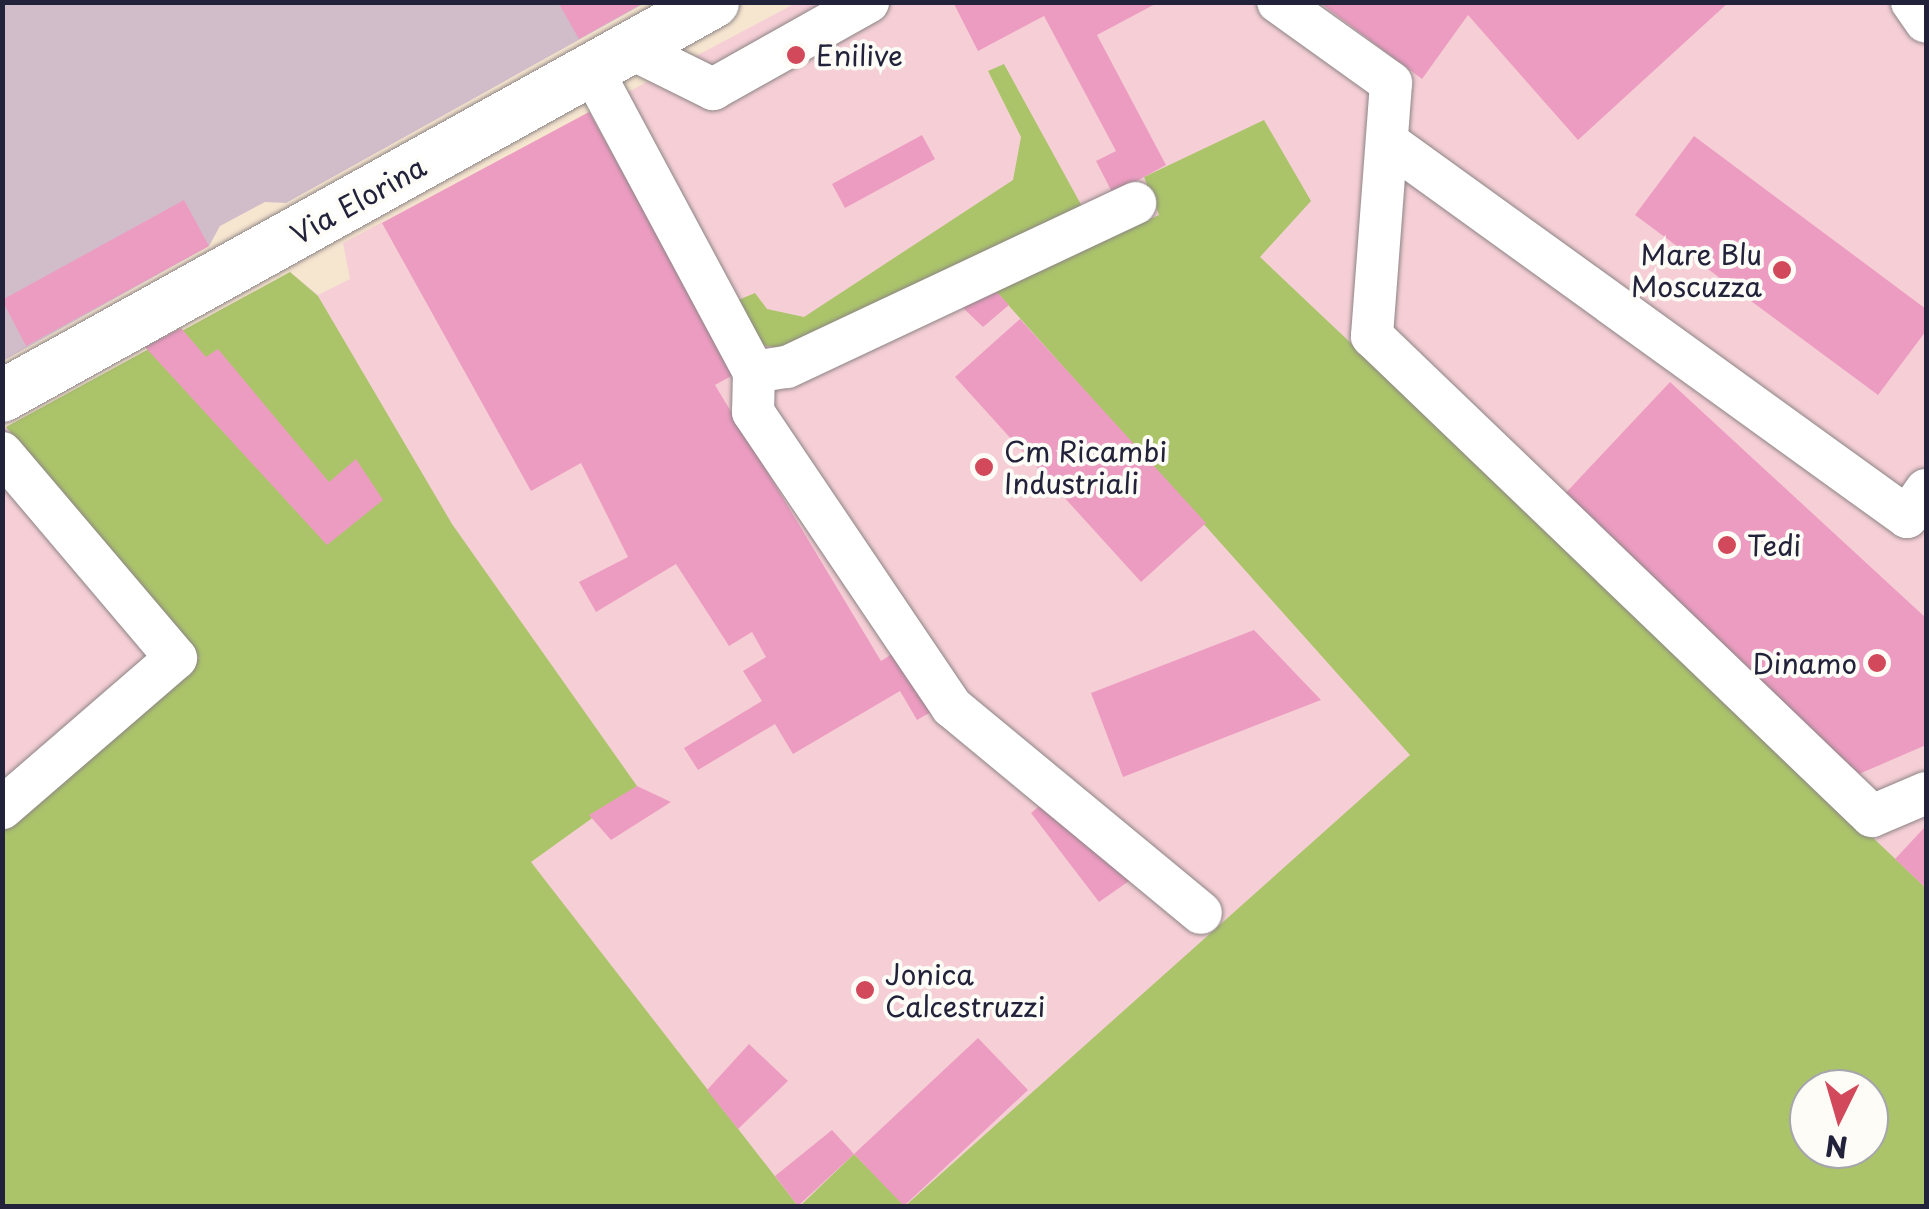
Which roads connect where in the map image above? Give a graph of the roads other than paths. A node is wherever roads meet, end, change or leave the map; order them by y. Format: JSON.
{"nodes":[{"id":1,"x":713,"y":2,"type":"edge"},
{"id":2,"x":868,"y":2,"type":"edge"},
{"id":3,"x":1278,"y":2,"type":"edge"},
{"id":4,"x":1912,"y":2,"type":"edge"},
{"id":5,"x":1926,"y":22,"type":"edge"},
{"id":6,"x":611,"y":59,"type":"junction"},
{"id":7,"x":1394,"y":146,"type":"junction"},
{"id":8,"x":1135,"y":204,"type":"dead end"},
{"id":9,"x":754,"y":372,"type":"junction"},
{"id":10,"x":2,"y":396,"type":"edge"},
{"id":11,"x":2,"y":453,"type":"edge"},
{"id":12,"x":1926,"y":490,"type":"edge"},
{"id":13,"x":1926,"y":793,"type":"edge"},
{"id":14,"x":2,"y":808,"type":"edge"},
{"id":15,"x":1201,"y":913,"type":"dead end"}],
"edges":[{"from":1,"to":6,"type":"main road","name":"Via Elorina"},
{"from":2,"to":6,"type":"street"},
{"from":3,"to":7,"type":"street"},
{"from":4,"to":5,"type":"street"},
{"from":6,"to":9,"type":"street"},
{"from":6,"to":10,"type":"main road","name":"Via Elorina"},
{"from":7,"to":12,"type":"street"},
{"from":7,"to":13,"type":"street"},
{"from":8,"to":9,"type":"street"},
{"from":9,"to":15,"type":"street"},
{"from":11,"to":14,"type":"street"}]}
